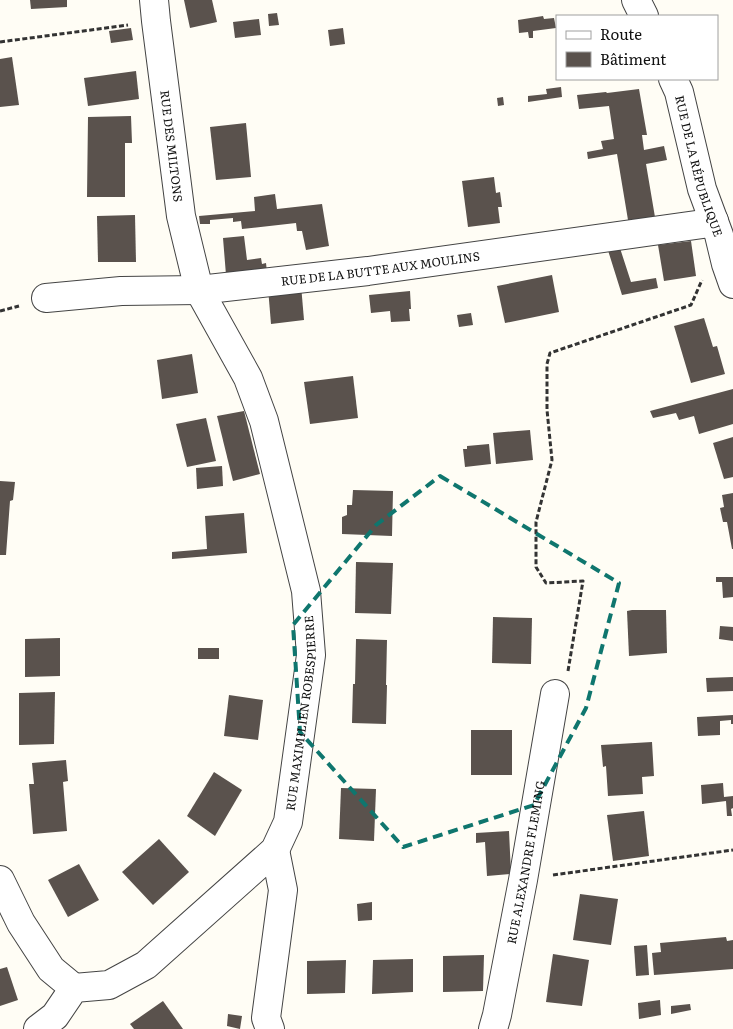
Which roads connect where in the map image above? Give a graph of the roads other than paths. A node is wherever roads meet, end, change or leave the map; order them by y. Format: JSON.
{"nodes":[{"id":1,"x":636,"y":0,"type":"edge"},
{"id":2,"x":155,"y":11,"type":"edge"},
{"id":3,"x":644,"y":15,"type":"edge"},
{"id":4,"x":673,"y":80,"type":"edge"},
{"id":5,"x":722,"y":230,"type":"edge"},
{"id":6,"x":730,"y":274,"type":"edge"},
{"id":7,"x":199,"y":290,"type":"junction"},
{"id":8,"x":46,"y":298,"type":"dead end"},
{"id":9,"x":555,"y":694,"type":"road end"},
{"id":10,"x":275,"y":850,"type":"junction"},
{"id":11,"x":0,"y":880,"type":"edge"},
{"id":12,"x":74,"y":988,"type":"junction"},
{"id":13,"x":38,"y":1029,"type":"edge"},
{"id":14,"x":270,"y":1029,"type":"edge"},
{"id":15,"x":493,"y":1029,"type":"edge"}],
"edges":[{"from":1,"to":3,"type":"street"},
{"from":2,"to":7,"type":"street","name":"RUE DES MILTONS"},
{"from":4,"to":5,"type":"street","name":"RUE DE LA RÉPUBLIQUE"},
{"from":5,"to":6,"type":"street","name":"RUE DE LA RÉPUBLIQUE"},
{"from":5,"to":7,"type":"street","name":"RUE DE LA BUTTE AUX MOULINS"},
{"from":7,"to":8,"type":"street","name":"RUE DE LA BUTTE AUX MOULINS"},
{"from":7,"to":10,"type":"street","name":"RUE MAXIMILIEN ROBESPIERRE"},
{"from":9,"to":15,"type":"street","name":"RUE ALEXANDRE FLEMING"},
{"from":10,"to":12,"type":"street","name":"RUE MAXIMILIEN ROBESPIERRE"},
{"from":10,"to":14,"type":"street"},
{"from":11,"to":12,"type":"street"},
{"from":12,"to":13,"type":"street"}]}
